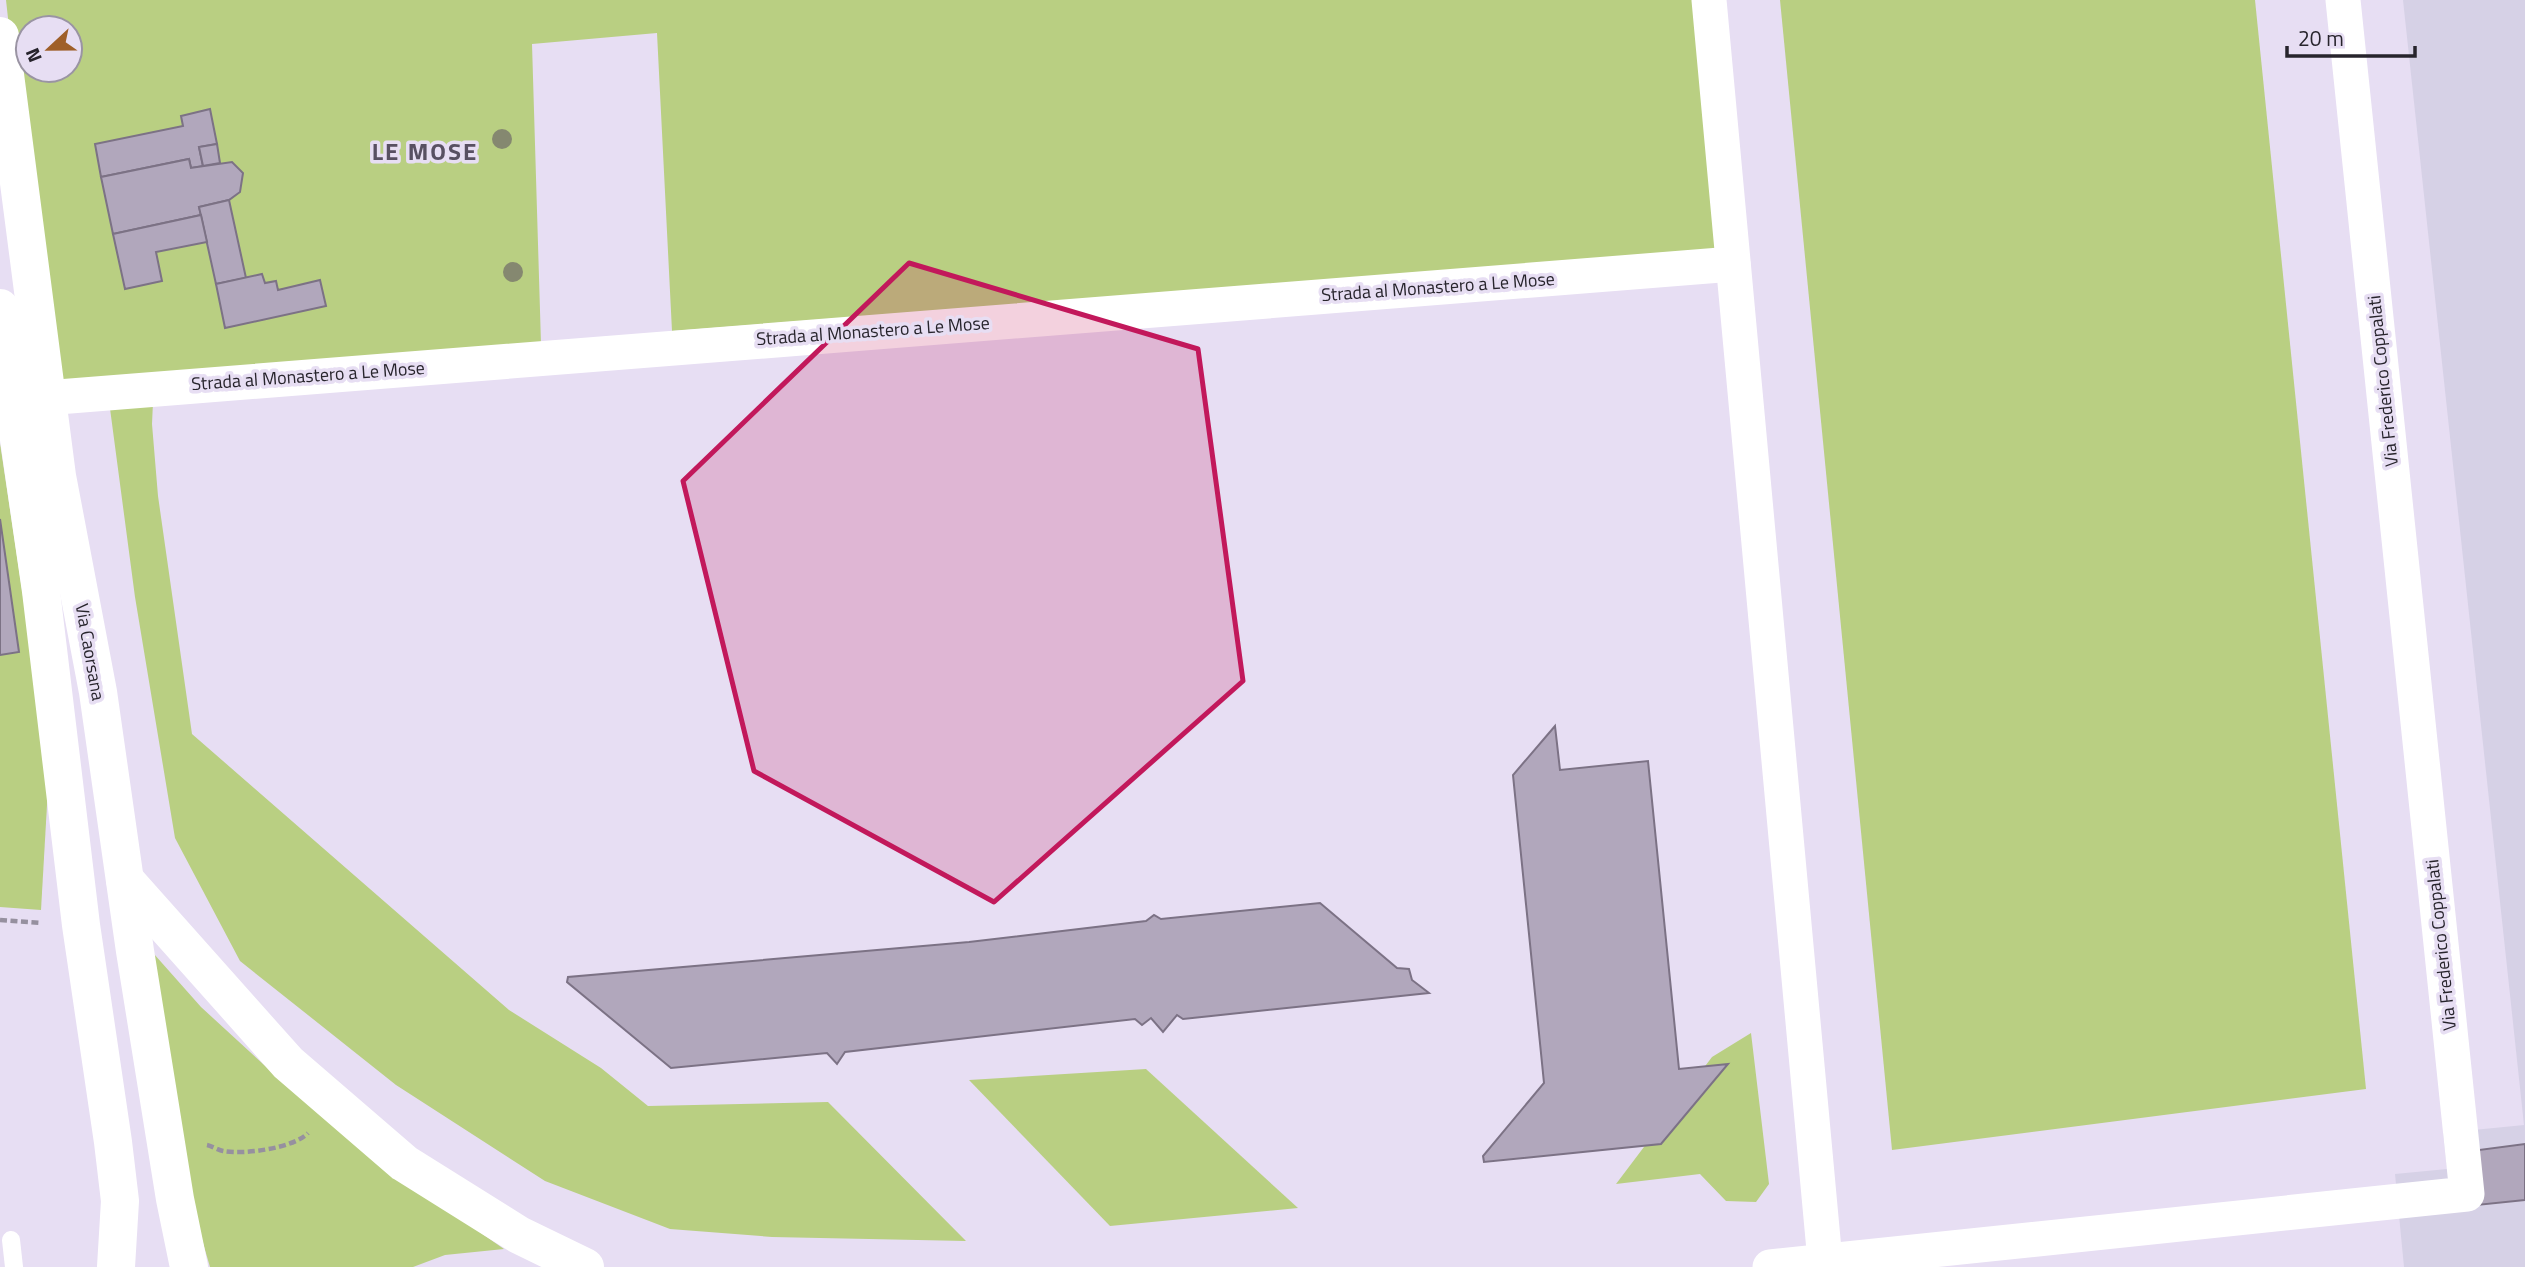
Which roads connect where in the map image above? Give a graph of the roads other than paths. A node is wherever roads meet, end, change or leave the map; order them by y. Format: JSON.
{"nodes":[{"id":1,"x":1709,"y":0,"type":"edge"},
{"id":2,"x":2343,"y":0,"type":"edge"},
{"id":3,"x":0,"y":36,"type":"edge"},
{"id":4,"x":1733,"y":264,"type":"junction"},
{"id":5,"x":0,"y":308,"type":"edge"},
{"id":6,"x":30,"y":398,"type":"junction"},
{"id":7,"x":125,"y":880,"type":"junction"},
{"id":8,"x":11,"y":1240,"type":"dead end"},
{"id":9,"x":1825,"y":1261,"type":"junction"},
{"id":10,"x":14,"y":1267,"type":"edge"},
{"id":11,"x":116,"y":1267,"type":"edge"},
{"id":12,"x":189,"y":1267,"type":"edge"},
{"id":13,"x":585,"y":1267,"type":"edge"},
{"id":14,"x":1770,"y":1267,"type":"edge"}],
"edges":[{"from":1,"to":4,"type":"street"},
{"from":2,"to":9,"type":"street","name":"Via Frederico Coppalati"},
{"from":3,"to":6,"type":"main road","name":"Via Caorsana"},
{"from":4,"to":6,"type":"street","name":"Strada al Monastero a Le Mose"},
{"from":4,"to":9,"type":"street"},
{"from":5,"to":6,"type":"main road","name":"Via Caorsana"},
{"from":6,"to":7,"type":"main road","name":"Via Caorsana"},
{"from":6,"to":11,"type":"main road","name":"Via Caorsana"},
{"from":7,"to":12,"type":"main road","name":"Via Caorsana"},
{"from":7,"to":13,"type":"main road"},
{"from":8,"to":10,"type":"lane"},
{"from":9,"to":14,"type":"street","name":"Via Frederico Coppalati"}]}
